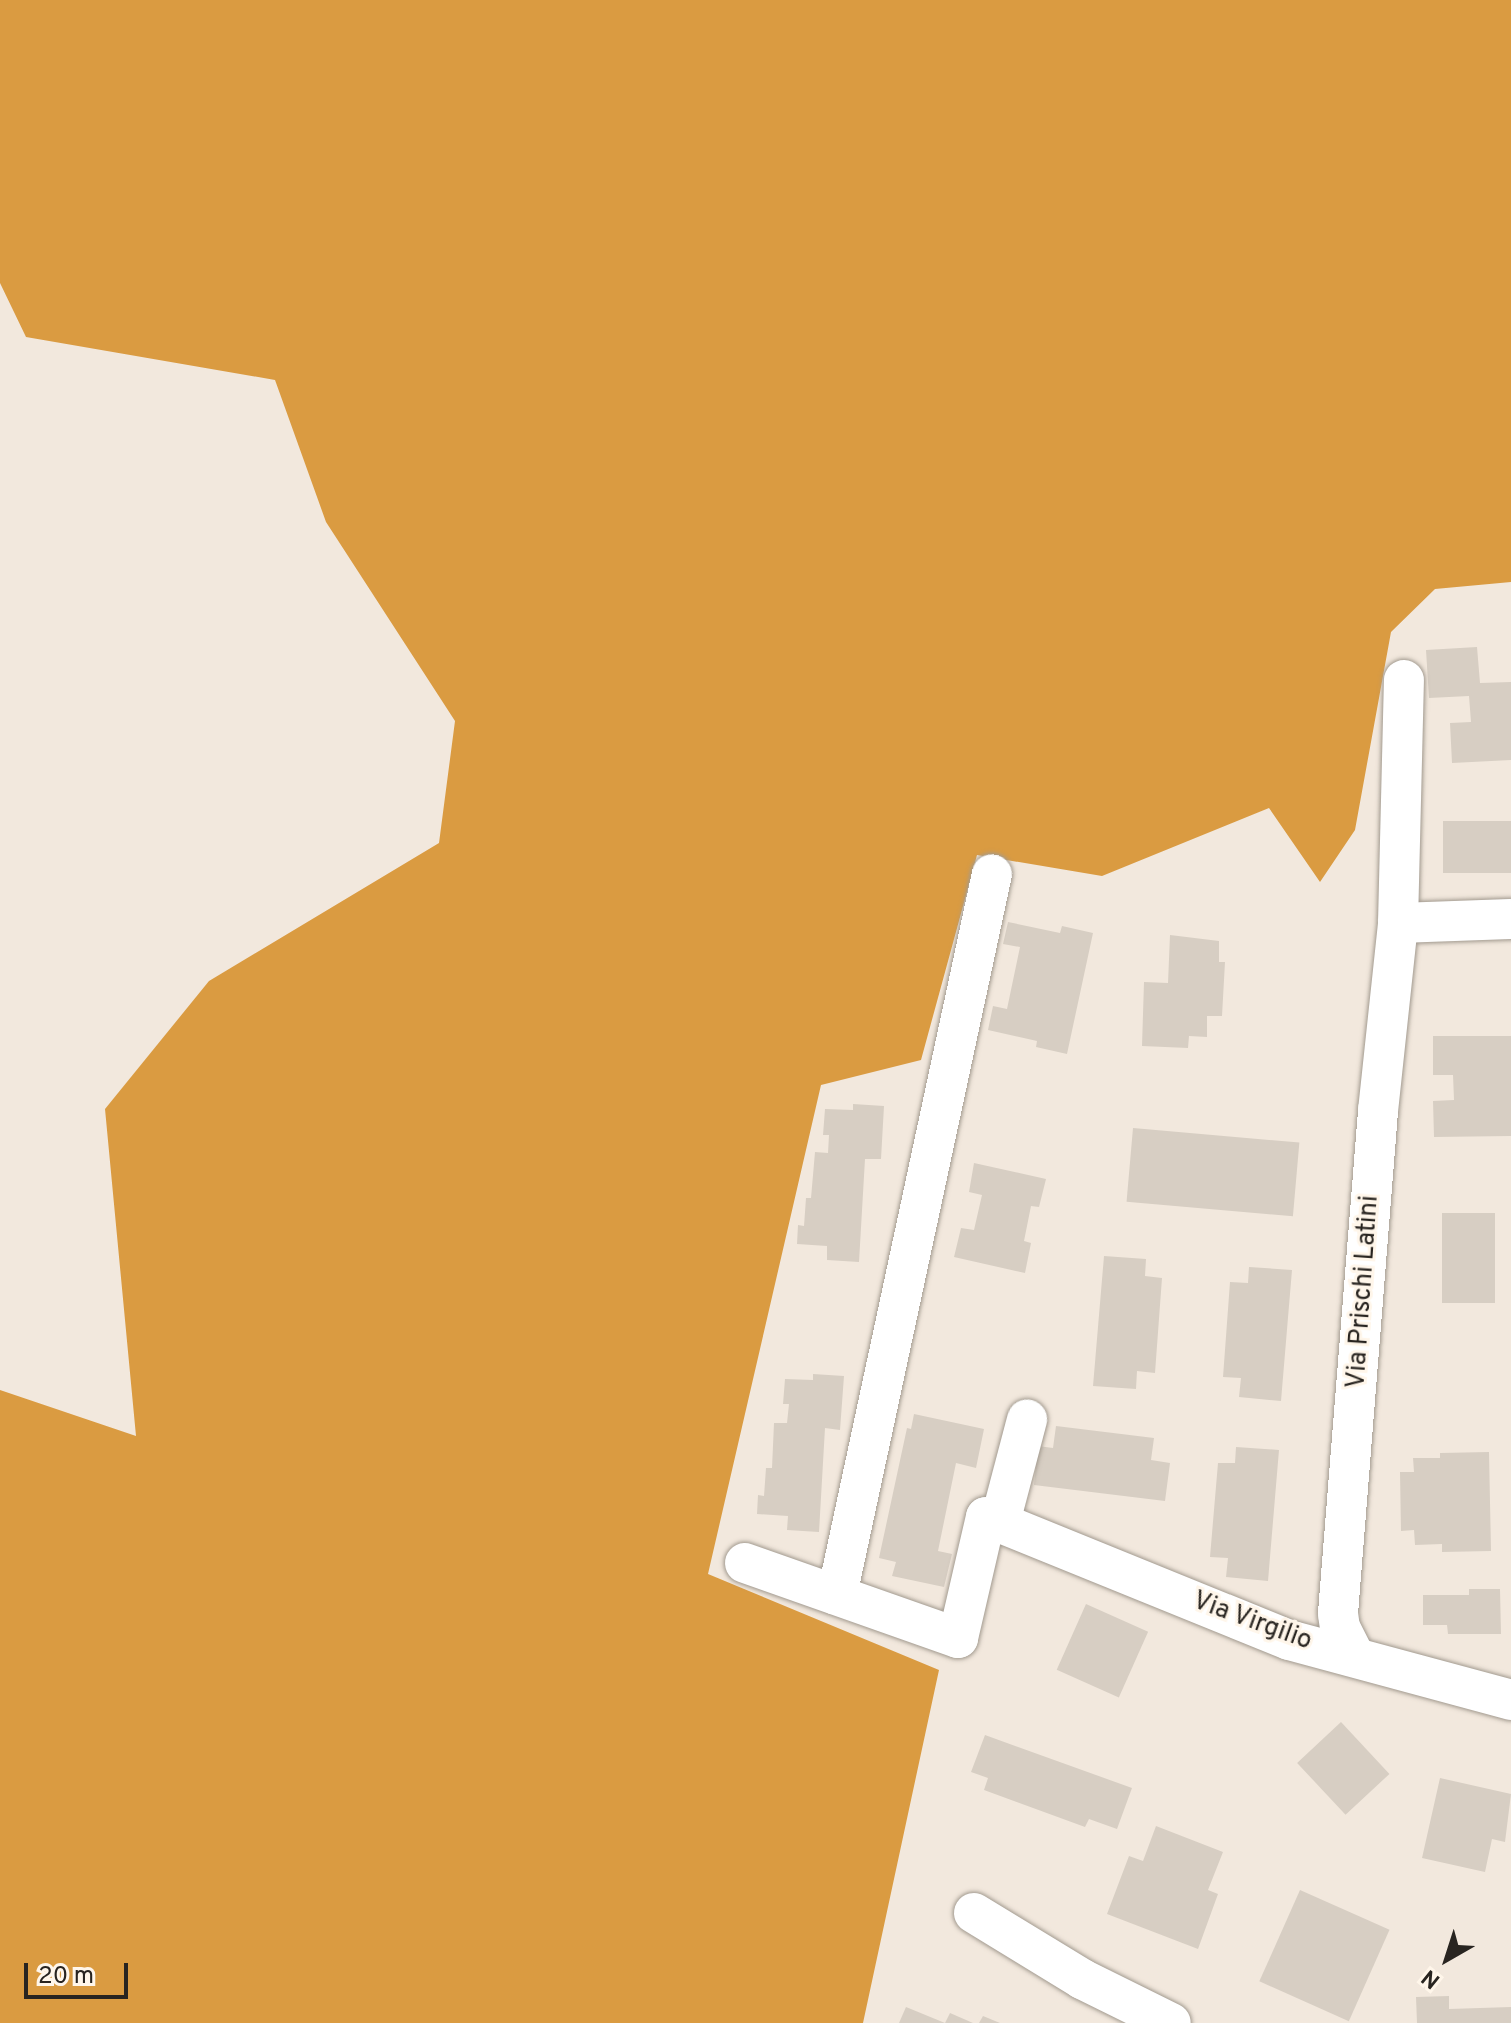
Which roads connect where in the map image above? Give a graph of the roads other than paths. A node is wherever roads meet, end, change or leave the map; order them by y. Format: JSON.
{"nodes":[{"id":1,"x":1404,"y":680,"type":"dead end"},
{"id":2,"x":992,"y":874,"type":"dead end"},
{"id":3,"x":1511,"y":919,"type":"edge"},
{"id":4,"x":1398,"y":923,"type":"junction"},
{"id":5,"x":1027,"y":1420,"type":"dead end"},
{"id":6,"x":1000,"y":1522,"type":"junction"},
{"id":7,"x":745,"y":1563,"type":"dead end"},
{"id":8,"x":837,"y":1595,"type":"junction"},
{"id":9,"x":1355,"y":1657,"type":"junction"},
{"id":10,"x":1511,"y":1700,"type":"edge"},
{"id":11,"x":974,"y":1913,"type":"dead end"},
{"id":12,"x":1171,"y":2023,"type":"edge"}],
"edges":[{"from":1,"to":4,"type":"street","name":"Via Prischi Latini"},
{"from":2,"to":8,"type":"street"},
{"from":3,"to":4,"type":"street"},
{"from":4,"to":9,"type":"street","name":"Via Prischi Latini"},
{"from":5,"to":6,"type":"street"},
{"from":6,"to":8,"type":"street"},
{"from":6,"to":9,"type":"street","name":"Via Virgilio"},
{"from":7,"to":8,"type":"street"},
{"from":9,"to":10,"type":"street","name":"Via Virgilio"},
{"from":11,"to":12,"type":"street"}]}
